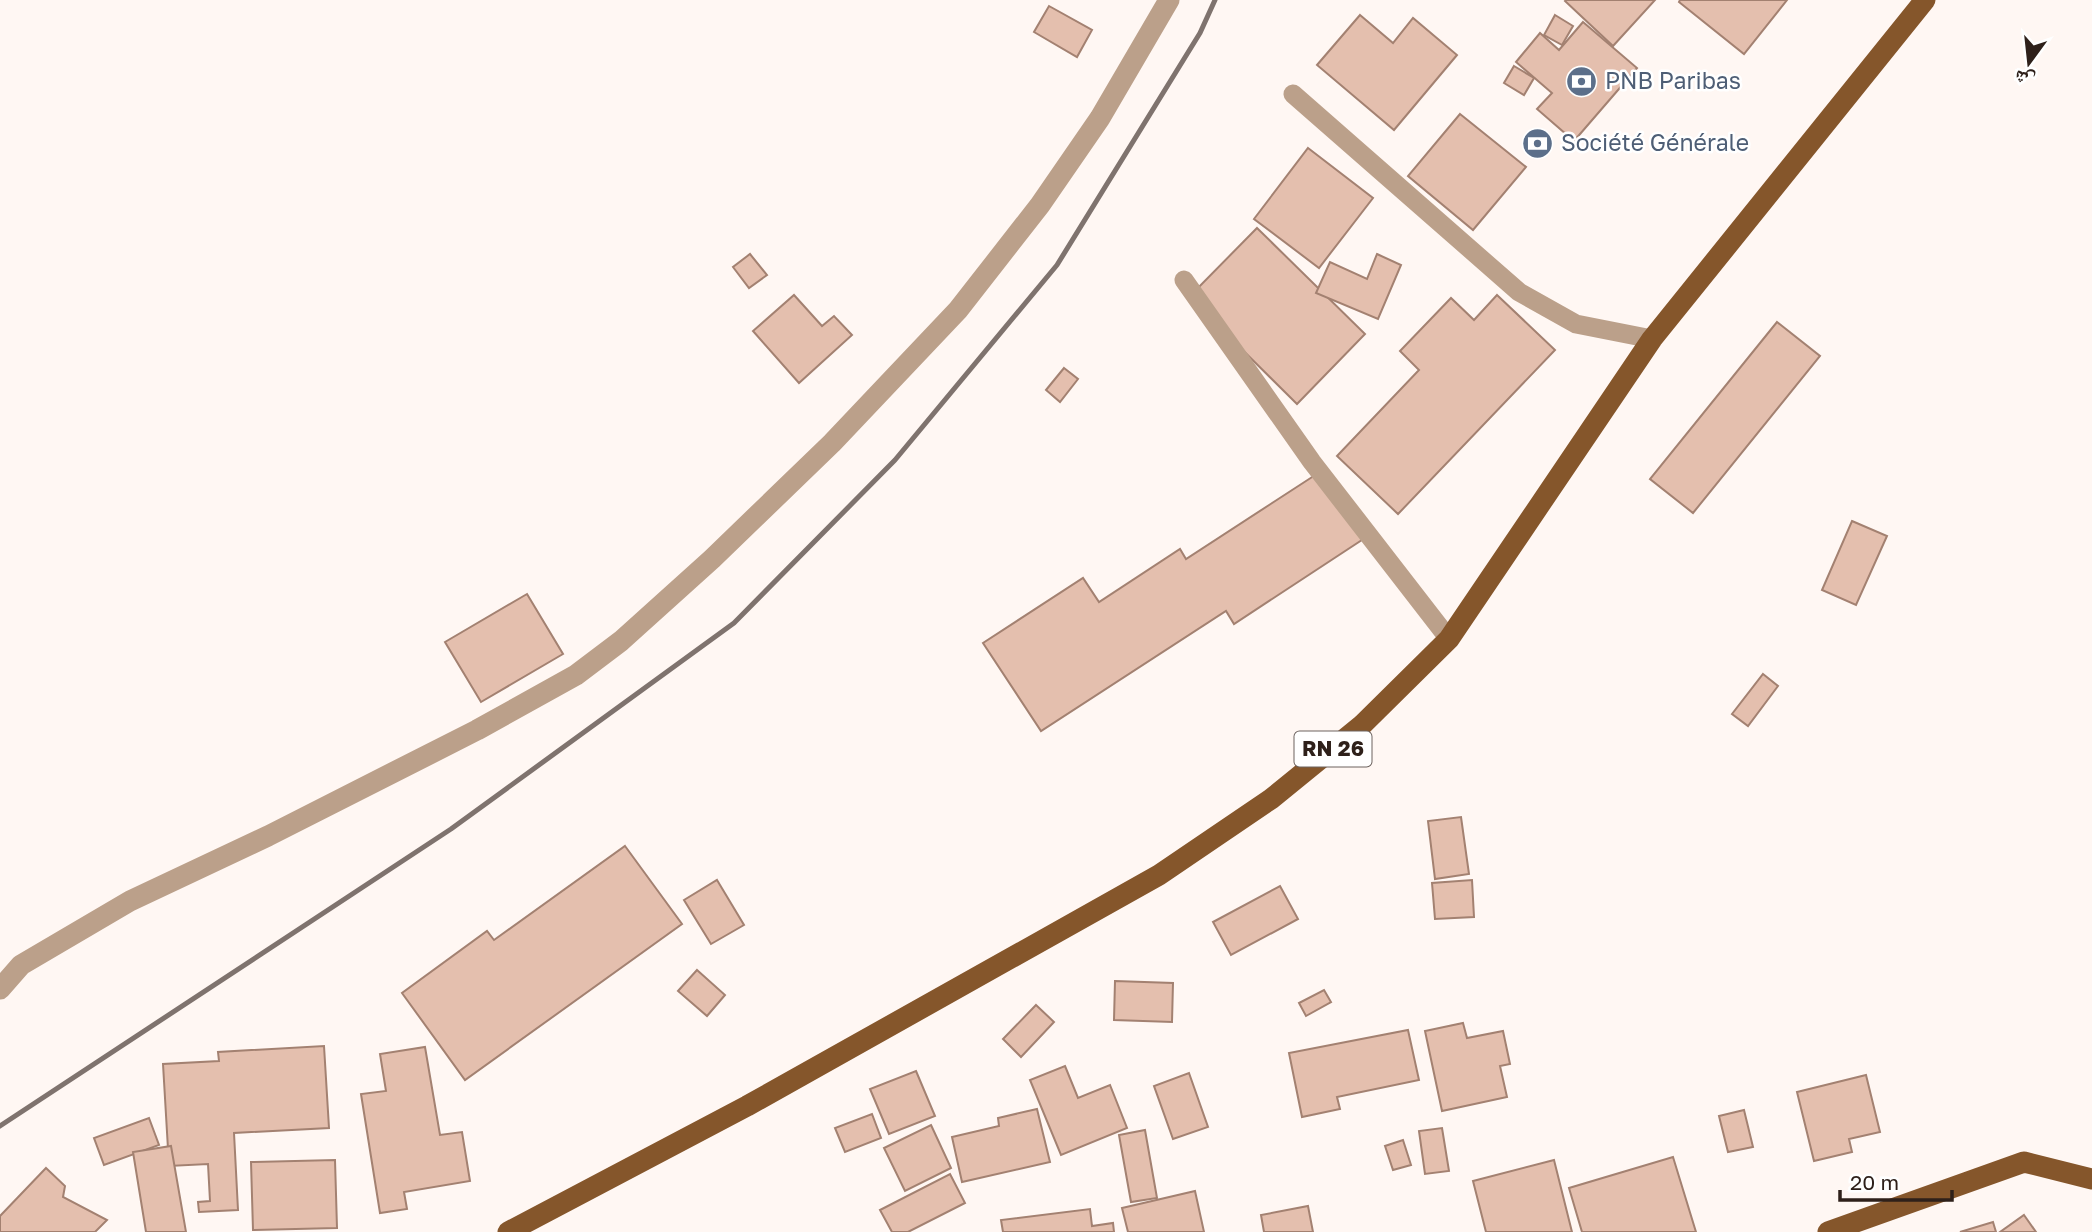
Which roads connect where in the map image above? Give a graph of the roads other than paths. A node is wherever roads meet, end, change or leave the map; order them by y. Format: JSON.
{"nodes":[{"id":1,"x":1169,"y":0,"type":"edge"},
{"id":2,"x":1925,"y":0,"type":"edge"},
{"id":3,"x":1293,"y":94,"type":"dead end"},
{"id":4,"x":1184,"y":280,"type":"dead end"},
{"id":5,"x":1652,"y":339,"type":"junction"},
{"id":6,"x":1449,"y":639,"type":"junction"},
{"id":7,"x":0,"y":989,"type":"edge"},
{"id":8,"x":2092,"y":1179,"type":"edge"},
{"id":9,"x":508,"y":1232,"type":"edge"},
{"id":10,"x":1828,"y":1232,"type":"edge"}],
"edges":[{"from":1,"to":7,"type":"street"},
{"from":2,"to":5,"type":"main road","number":"RN 26"},
{"from":3,"to":5,"type":"lane"},
{"from":4,"to":6,"type":"lane"},
{"from":5,"to":6,"type":"main road","number":"RN 26"},
{"from":6,"to":9,"type":"main road","number":"RN 26"},
{"from":8,"to":10,"type":"main road"}]}
